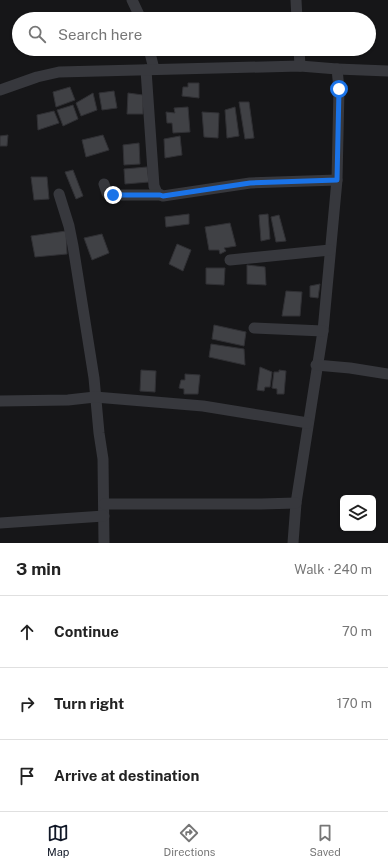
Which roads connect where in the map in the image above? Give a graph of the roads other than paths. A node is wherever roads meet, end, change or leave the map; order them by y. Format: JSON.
{"nodes":[{"id":1,"x":132,"y":0,"type":"edge"},
{"id":2,"x":296,"y":0,"type":"edge"},
{"id":3,"x":138,"y":12,"type":"edge"},
{"id":4,"x":297,"y":12,"type":"edge"},
{"id":5,"x":149,"y":56,"type":"edge"},
{"id":6,"x":299,"y":56,"type":"edge"},
{"id":7,"x":300,"y":66,"type":"junction"},
{"id":8,"x":337,"y":69,"type":"junction"},
{"id":9,"x":150,"y":70,"type":"junction"},
{"id":10,"x":388,"y":71,"type":"edge"},
{"id":11,"x":0,"y":90,"type":"edge"},
{"id":12,"x":337,"y":180,"type":"junction"},
{"id":13,"x":104,"y":184,"type":"dead end"},
{"id":14,"x":59,"y":194,"type":"dead end"},
{"id":15,"x":160,"y":195,"type":"junction"},
{"id":16,"x":330,"y":250,"type":"junction"},
{"id":17,"x":230,"y":260,"type":"dead end"},
{"id":18,"x":254,"y":328,"type":"dead end"},
{"id":19,"x":323,"y":331,"type":"junction"},
{"id":20,"x":316,"y":365,"type":"junction"},
{"id":21,"x":388,"y":374,"type":"edge"},
{"id":22,"x":95,"y":397,"type":"junction"},
{"id":23,"x":0,"y":401,"type":"edge"},
{"id":24,"x":308,"y":423,"type":"junction"},
{"id":25,"x":296,"y":503,"type":"junction"},
{"id":26,"x":104,"y":504,"type":"junction"},
{"id":27,"x":104,"y":516,"type":"junction"},
{"id":28,"x":0,"y":523,"type":"edge"},
{"id":29,"x":104,"y":543,"type":"edge"},
{"id":30,"x":293,"y":543,"type":"edge"}],
"edges":[{"from":1,"to":3,"type":"street"},
{"from":2,"to":4,"type":"street"},
{"from":5,"to":9,"type":"street"},
{"from":6,"to":7,"type":"street"},
{"from":7,"to":8,"type":"street"},
{"from":7,"to":9,"type":"street"},
{"from":8,"to":10,"type":"street"},
{"from":8,"to":12,"type":"street"},
{"from":9,"to":11,"type":"street"},
{"from":9,"to":15,"type":"street"},
{"from":12,"to":15,"type":"street"},
{"from":12,"to":16,"type":"street"},
{"from":13,"to":15,"type":"street"},
{"from":14,"to":22,"type":"street"},
{"from":16,"to":17,"type":"street"},
{"from":16,"to":19,"type":"street"},
{"from":18,"to":19,"type":"street"},
{"from":19,"to":20,"type":"street"},
{"from":20,"to":21,"type":"street"},
{"from":20,"to":24,"type":"street"},
{"from":22,"to":23,"type":"street"},
{"from":22,"to":24,"type":"street"},
{"from":22,"to":26,"type":"street"},
{"from":24,"to":25,"type":"street"},
{"from":25,"to":26,"type":"street"},
{"from":25,"to":30,"type":"street"},
{"from":26,"to":27,"type":"street"},
{"from":27,"to":28,"type":"street"},
{"from":27,"to":29,"type":"street"}]}
